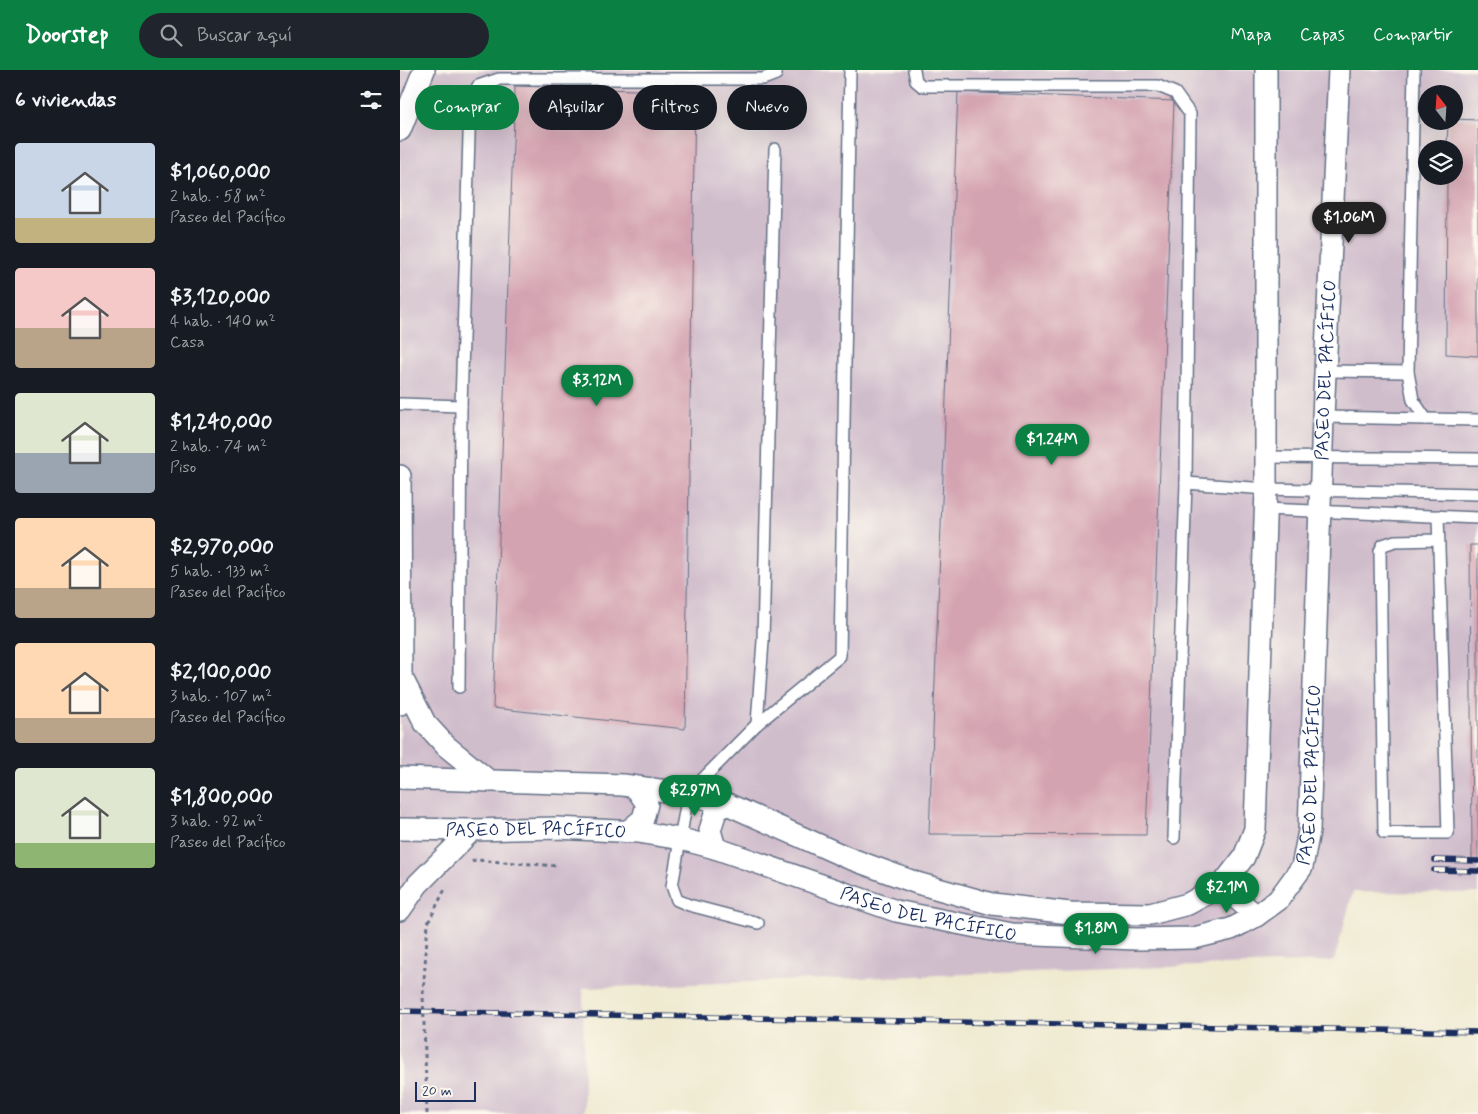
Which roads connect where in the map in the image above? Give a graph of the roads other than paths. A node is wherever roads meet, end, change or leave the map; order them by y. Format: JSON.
{"nodes":[{"id":1,"x":424,"y":70,"type":"edge"},
{"id":2,"x":776,"y":70,"type":"edge"},
{"id":3,"x":850,"y":70,"type":"edge"},
{"id":4,"x":914,"y":70,"type":"edge"},
{"id":5,"x":1266,"y":70,"type":"edge"},
{"id":6,"x":1339,"y":70,"type":"edge"},
{"id":7,"x":1414,"y":70,"type":"edge"},
{"id":8,"x":400,"y":130,"type":"edge"},
{"id":9,"x":775,"y":149,"type":"dead end"},
{"id":10,"x":1325,"y":371,"type":"junction"},
{"id":11,"x":1408,"y":372,"type":"junction"},
{"id":12,"x":400,"y":404,"type":"edge"},
{"id":13,"x":460,"y":406,"type":"junction"},
{"id":14,"x":1323,"y":417,"type":"junction"},
{"id":15,"x":1426,"y":419,"type":"junction"},
{"id":16,"x":1478,"y":420,"type":"edge"},
{"id":17,"x":1266,"y":457,"type":"junction"},
{"id":18,"x":1322,"y":458,"type":"junction"},
{"id":19,"x":1478,"y":459,"type":"edge"},
{"id":20,"x":400,"y":476,"type":"edge"},
{"id":21,"x":1186,"y":483,"type":"junction"},
{"id":22,"x":1321,"y":491,"type":"junction"},
{"id":23,"x":1478,"y":494,"type":"edge"},
{"id":24,"x":1266,"y":499,"type":"junction"},
{"id":25,"x":1321,"y":512,"type":"junction"},
{"id":26,"x":1438,"y":516,"type":"junction"},
{"id":27,"x":1478,"y":518,"type":"edge"},
{"id":28,"x":1438,"y":540,"type":"junction"},
{"id":29,"x":402,"y":677,"type":"junction"},
{"id":30,"x":459,"y":687,"type":"dead end"},
{"id":31,"x":400,"y":704,"type":"edge"},
{"id":32,"x":757,"y":724,"type":"junction"},
{"id":33,"x":400,"y":778,"type":"edge"},
{"id":34,"x":489,"y":781,"type":"junction"},
{"id":35,"x":636,"y":788,"type":"junction"},
{"id":36,"x":688,"y":794,"type":"junction"},
{"id":37,"x":727,"y":804,"type":"junction"},
{"id":38,"x":400,"y":829,"type":"edge"},
{"id":39,"x":472,"y":830,"type":"junction"},
{"id":40,"x":627,"y":832,"type":"junction"},
{"id":41,"x":1174,"y":838,"type":"dead end"},
{"id":42,"x":681,"y":839,"type":"junction"},
{"id":43,"x":715,"y":848,"type":"junction"},
{"id":44,"x":1222,"y":885,"type":"junction"},
{"id":45,"x":400,"y":910,"type":"edge"},
{"id":46,"x":1256,"y":916,"type":"junction"},
{"id":47,"x":758,"y":923,"type":"dead end"}],
"edges":[{"from":1,"to":8,"type":"street"},
{"from":2,"to":13,"type":"lane"},
{"from":3,"to":32,"type":"lane"},
{"from":4,"to":21,"type":"lane"},
{"from":5,"to":17,"type":"street","name":"PASEO DEL PACÍFICO"},
{"from":6,"to":10,"type":"street","name":"PASEO DEL PACÍFICO"},
{"from":7,"to":11,"type":"lane"},
{"from":9,"to":32,"type":"lane"},
{"from":10,"to":11,"type":"lane"},
{"from":10,"to":14,"type":"street","name":"PASEO DEL PACÍFICO"},
{"from":11,"to":15,"type":"lane"},
{"from":12,"to":13,"type":"lane"},
{"from":13,"to":30,"type":"lane"},
{"from":14,"to":15,"type":"lane"},
{"from":14,"to":18,"type":"street","name":"PASEO DEL PACÍFICO"},
{"from":15,"to":16,"type":"lane"},
{"from":17,"to":18,"type":"lane"},
{"from":17,"to":24,"type":"street","name":"PASEO DEL PACÍFICO"},
{"from":18,"to":19,"type":"lane"},
{"from":18,"to":22,"type":"street","name":"PASEO DEL PACÍFICO"},
{"from":20,"to":29,"type":"street"},
{"from":21,"to":24,"type":"lane"},
{"from":21,"to":41,"type":"lane"},
{"from":22,"to":23,"type":"lane"},
{"from":22,"to":24,"type":"lane"},
{"from":22,"to":25,"type":"street","name":"PASEO DEL PACÍFICO"},
{"from":24,"to":25,"type":"lane"},
{"from":24,"to":44,"type":"street","name":"PASEO DEL PACÍFICO"},
{"from":25,"to":26,"type":"lane"},
{"from":25,"to":46,"type":"street","name":"PASEO DEL PACÍFICO"},
{"from":26,"to":27,"type":"lane"},
{"from":26,"to":28,"type":"lane"},
{"from":28,"to":28,"type":"lane"},
{"from":29,"to":31,"type":"street"},
{"from":29,"to":34,"type":"street"},
{"from":32,"to":36,"type":"lane"},
{"from":33,"to":34,"type":"street","name":"PASEO DEL PACÍFICO"},
{"from":34,"to":35,"type":"street","name":"PASEO DEL PACÍFICO"},
{"from":35,"to":36,"type":"street","name":"PASEO DEL PACÍFICO"},
{"from":35,"to":40,"type":"street"},
{"from":36,"to":37,"type":"street","name":"PASEO DEL PACÍFICO"},
{"from":36,"to":42,"type":"lane"},
{"from":37,"to":43,"type":"street"},
{"from":37,"to":44,"type":"street","name":"PASEO DEL PACÍFICO"},
{"from":38,"to":39,"type":"street","name":"PASEO DEL PACÍFICO"},
{"from":39,"to":40,"type":"street","name":"PASEO DEL PACÍFICO"},
{"from":39,"to":45,"type":"street"},
{"from":40,"to":42,"type":"street","name":"PASEO DEL PACÍFICO"},
{"from":42,"to":43,"type":"street","name":"PASEO DEL PACÍFICO"},
{"from":42,"to":47,"type":"lane"},
{"from":43,"to":46,"type":"street","name":"PASEO DEL PACÍFICO"},
{"from":44,"to":46,"type":"street"}]}
